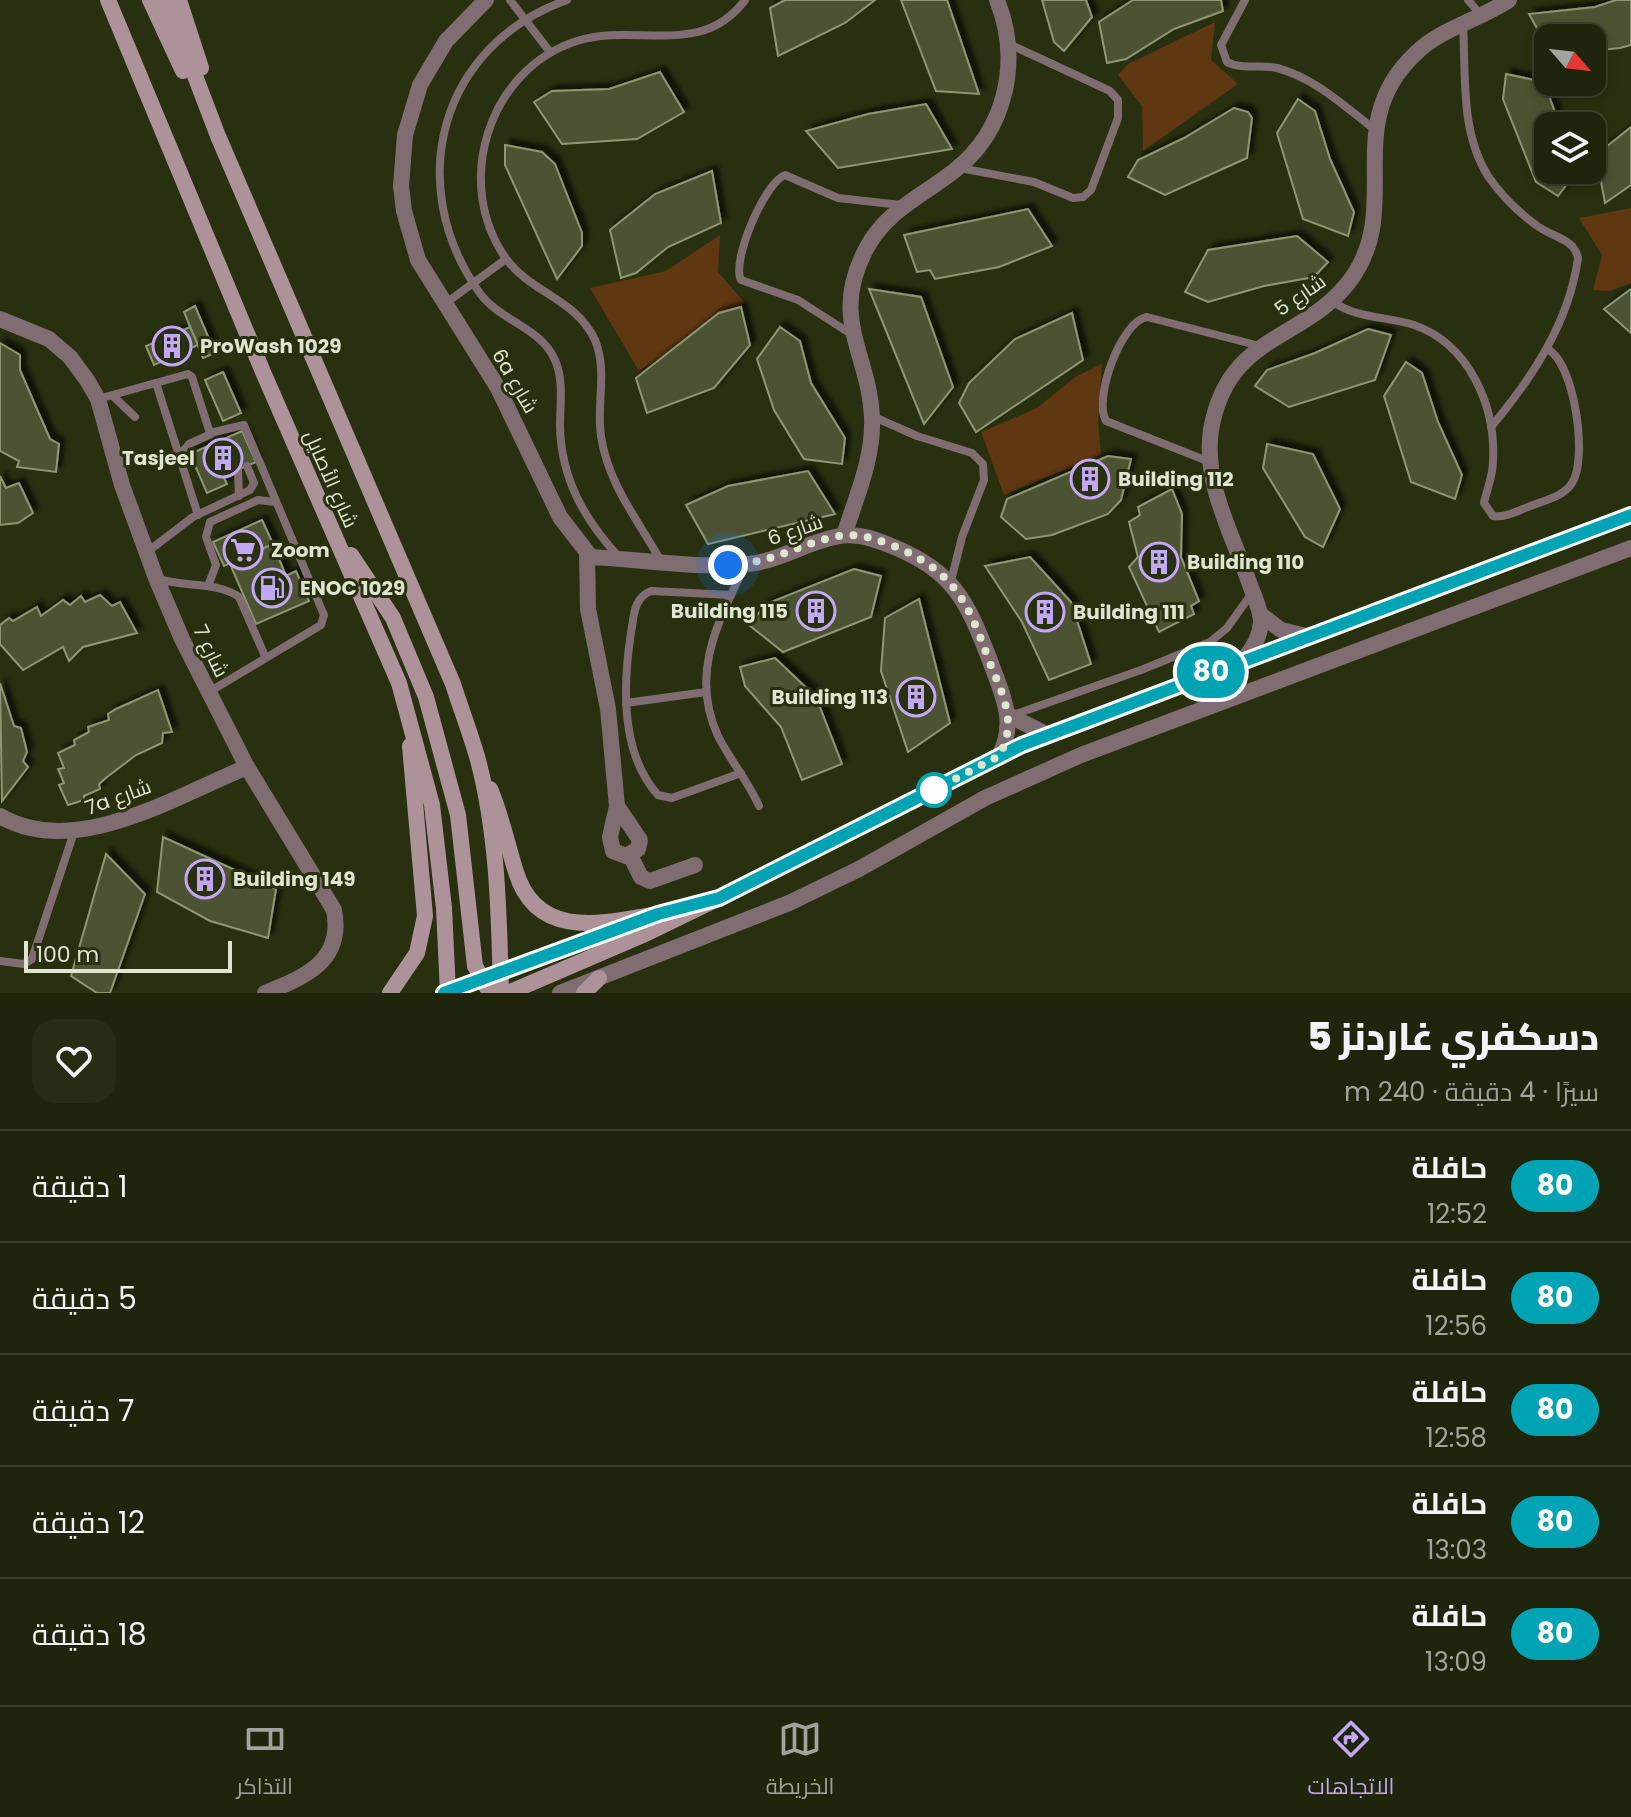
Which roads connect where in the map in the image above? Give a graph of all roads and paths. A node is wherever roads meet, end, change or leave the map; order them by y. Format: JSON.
{"nodes":[{"id":1,"x":108,"y":0,"type":"edge"},
{"id":2,"x":150,"y":0,"type":"edge"},
{"id":3,"x":166,"y":0,"type":"edge"},
{"id":4,"x":179,"y":0,"type":"edge"},
{"id":5,"x":486,"y":0,"type":"edge"},
{"id":6,"x":510,"y":0,"type":"edge"},
{"id":7,"x":567,"y":0,"type":"edge"},
{"id":8,"x":745,"y":0,"type":"edge"},
{"id":9,"x":997,"y":0,"type":"edge"},
{"id":10,"x":1245,"y":0,"type":"edge"},
{"id":11,"x":1468,"y":0,"type":"edge"},
{"id":12,"x":1509,"y":0,"type":"edge"},
{"id":13,"x":1481,"y":15,"type":"junction"},
{"id":14,"x":525,"y":20,"type":"junction"},
{"id":15,"x":1463,"y":24,"type":"junction"},
{"id":16,"x":1008,"y":43,"type":"junction"},
{"id":17,"x":550,"y":52,"type":"junction"},
{"id":18,"x":202,"y":98,"type":"junction"},
{"id":19,"x":1374,"y":129,"type":"junction"},
{"id":20,"x":218,"y":136,"type":"junction"},
{"id":21,"x":958,"y":167,"type":"junction"},
{"id":22,"x":902,"y":205,"type":"junction"},
{"id":23,"x":506,"y":259,"type":"junction"},
{"id":24,"x":473,"y":283,"type":"junction"},
{"id":25,"x":1332,"y":301,"type":"junction"},
{"id":26,"x":444,"y":304,"type":"junction"},
{"id":27,"x":0,"y":319,"type":"edge"},
{"id":28,"x":852,"y":335,"type":"junction"},
{"id":29,"x":1260,"y":346,"type":"junction"},
{"id":30,"x":1547,"y":349,"type":"junction"},
{"id":31,"x":156,"y":383,"type":"junction"},
{"id":32,"x":106,"y":398,"type":"junction"},
{"id":33,"x":872,"y":416,"type":"junction"},
{"id":34,"x":135,"y":417,"type":"dead end"},
{"id":35,"x":1491,"y":427,"type":"junction"},
{"id":36,"x":218,"y":435,"type":"junction"},
{"id":37,"x":179,"y":456,"type":"junction"},
{"id":38,"x":1210,"y":462,"type":"junction"},
{"id":39,"x":242,"y":468,"type":"dead end"},
{"id":40,"x":275,"y":503,"type":"junction"},
{"id":41,"x":198,"y":515,"type":"junction"},
{"id":42,"x":1631,"y":515,"type":"edge"},
{"id":43,"x":329,"y":524,"type":"junction"},
{"id":44,"x":844,"y":535,"type":"junction"},
{"id":45,"x":1631,"y":548,"type":"edge"},
{"id":46,"x":146,"y":552,"type":"junction"},
{"id":47,"x":589,"y":557,"type":"junction"},
{"id":48,"x":619,"y":558,"type":"junction"},
{"id":49,"x":661,"y":561,"type":"junction"},
{"id":50,"x":746,"y":564,"type":"junction"},
{"id":51,"x":156,"y":578,"type":"junction"},
{"id":52,"x":951,"y":581,"type":"junction"},
{"id":53,"x":208,"y":586,"type":"junction"},
{"id":54,"x":1253,"y":592,"type":"junction"},
{"id":55,"x":731,"y":595,"type":"junction"},
{"id":56,"x":1260,"y":614,"type":"junction"},
{"id":57,"x":1306,"y":636,"type":"junction"},
{"id":58,"x":265,"y":656,"type":"junction"},
{"id":59,"x":1243,"y":660,"type":"junction"},
{"id":60,"x":209,"y":692,"type":"junction"},
{"id":61,"x":706,"y":692,"type":"junction"},
{"id":62,"x":626,"y":703,"type":"junction"},
{"id":63,"x":407,"y":708,"type":"junction"},
{"id":64,"x":1010,"y":716,"type":"junction"},
{"id":65,"x":1048,"y":735,"type":"junction"},
{"id":66,"x":999,"y":756,"type":"junction"},
{"id":67,"x":478,"y":762,"type":"junction"},
{"id":68,"x":247,"y":767,"type":"junction"},
{"id":69,"x":741,"y":773,"type":"junction"},
{"id":70,"x":617,"y":806,"type":"junction"},
{"id":71,"x":759,"y":806,"type":"dead end"},
{"id":72,"x":0,"y":816,"type":"edge"},
{"id":73,"x":74,"y":832,"type":"junction"},
{"id":74,"x":630,"y":855,"type":"junction"},
{"id":75,"x":695,"y":865,"type":"dead end"},
{"id":76,"x":719,"y":898,"type":"junction"},
{"id":77,"x":658,"y":914,"type":"junction"},
{"id":78,"x":0,"y":961,"type":"edge"},
{"id":79,"x":501,"y":972,"type":"junction"},
{"id":80,"x":599,"y":978,"type":"junction"},
{"id":81,"x":487,"y":988,"type":"edge"},
{"id":82,"x":265,"y":993,"type":"edge"},
{"id":83,"x":390,"y":993,"type":"edge"},
{"id":84,"x":448,"y":993,"type":"edge"},
{"id":85,"x":501,"y":993,"type":"edge"},
{"id":86,"x":508,"y":993,"type":"edge"},
{"id":87,"x":560,"y":993,"type":"edge"},
{"id":88,"x":584,"y":993,"type":"edge"}],
"edges":[{"from":1,"to":43,"type":"main road","name":"شارع الأصايل"},
{"from":2,"to":18,"type":"main road"},
{"from":3,"to":18,"type":"main road","name":"شارع الأصايل"},
{"from":4,"to":20,"type":"main road"},
{"from":5,"to":26,"type":"street","name":"6a شارع"},
{"from":6,"to":14,"type":"lane"},
{"from":7,"to":14,"type":"lane"},
{"from":8,"to":17,"type":"lane"},
{"from":9,"to":16,"type":"street"},
{"from":10,"to":19,"type":"lane"},
{"from":11,"to":13,"type":"lane"},
{"from":12,"to":13,"type":"street","name":"شارع 5"},
{"from":13,"to":15,"type":"street","name":"شارع 5"},
{"from":14,"to":17,"type":"lane"},
{"from":14,"to":24,"type":"lane"},
{"from":15,"to":19,"type":"street","name":"شارع 5"},
{"from":15,"to":30,"type":"lane"},
{"from":16,"to":21,"type":"street"},
{"from":16,"to":21,"type":"lane"},
{"from":17,"to":23,"type":"lane"},
{"from":18,"to":20,"type":"main road","name":"شارع الأصايل"},
{"from":19,"to":25,"type":"street","name":"شارع 5"},
{"from":20,"to":67,"type":"main road","name":"شارع الأصايل"},
{"from":21,"to":22,"type":"street"},
{"from":22,"to":28,"type":"street"},
{"from":22,"to":28,"type":"lane"},
{"from":23,"to":24,"type":"lane"},
{"from":23,"to":49,"type":"lane"},
{"from":24,"to":26,"type":"lane"},
{"from":24,"to":48,"type":"lane"},
{"from":25,"to":29,"type":"street","name":"شارع 5"},
{"from":25,"to":35,"type":"lane"},
{"from":26,"to":47,"type":"street","name":"6a شارع"},
{"from":27,"to":32,"type":"street","name":"شارع 7"},
{"from":28,"to":33,"type":"street"},
{"from":29,"to":38,"type":"street","name":"شارع 5"},
{"from":29,"to":38,"type":"lane"},
{"from":30,"to":35,"type":"lane"},
{"from":30,"to":35,"type":"lane"},
{"from":31,"to":32,"type":"lane"},
{"from":31,"to":36,"type":"lane"},
{"from":31,"to":37,"type":"lane"},
{"from":32,"to":34,"type":"lane"},
{"from":32,"to":46,"type":"street","name":"شارع 7"},
{"from":33,"to":44,"type":"street"},
{"from":33,"to":52,"type":"lane"},
{"from":36,"to":37,"type":"lane"},
{"from":36,"to":40,"type":"lane"},
{"from":37,"to":41,"type":"lane"},
{"from":38,"to":54,"type":"street","name":"شارع 5"},
{"from":39,"to":41,"type":"lane"},
{"from":40,"to":53,"type":"lane"},
{"from":40,"to":58,"type":"lane"},
{"from":41,"to":46,"type":"lane"},
{"from":42,"to":57,"type":"street"},
{"from":43,"to":63,"type":"main road","name":"شارع الأصايل"},
{"from":43,"to":81,"type":"main road"},
{"from":44,"to":50,"type":"street","name":"شارع 6"},
{"from":44,"to":52,"type":"street","name":"شارع 6"},
{"from":45,"to":80,"type":"street"},
{"from":46,"to":51,"type":"street","name":"شارع 7"},
{"from":47,"to":48,"type":"street","name":"شارع 6"},
{"from":47,"to":70,"type":"street"},
{"from":48,"to":49,"type":"street","name":"شارع 6"},
{"from":49,"to":50,"type":"street","name":"شارع 6"},
{"from":50,"to":55,"type":"lane"},
{"from":51,"to":53,"type":"lane"},
{"from":51,"to":60,"type":"street","name":"شارع 7"},
{"from":52,"to":64,"type":"street","name":"شارع 6"},
{"from":53,"to":58,"type":"lane"},
{"from":54,"to":56,"type":"street","name":"شارع 5"},
{"from":54,"to":64,"type":"lane"},
{"from":55,"to":61,"type":"lane"},
{"from":55,"to":62,"type":"lane"},
{"from":56,"to":57,"type":"street"},
{"from":56,"to":59,"type":"street"},
{"from":57,"to":59,"type":"street"},
{"from":58,"to":60,"type":"lane"},
{"from":59,"to":65,"type":"street"},
{"from":60,"to":68,"type":"street","name":"شارع 7"},
{"from":61,"to":62,"type":"lane"},
{"from":61,"to":69,"type":"lane"},
{"from":62,"to":69,"type":"lane"},
{"from":63,"to":83,"type":"main road"},
{"from":63,"to":84,"type":"main road","name":"شارع الأصايل"},
{"from":64,"to":65,"type":"street"},
{"from":64,"to":66,"type":"street"},
{"from":65,"to":66,"type":"street"},
{"from":66,"to":76,"type":"street"},
{"from":67,"to":77,"type":"main road"},
{"from":67,"to":79,"type":"main road","name":"شارع الأصايل"},
{"from":68,"to":73,"type":"street","name":"7a شارع"},
{"from":68,"to":82,"type":"street","name":"شارع 7"},
{"from":69,"to":71,"type":"lane"},
{"from":70,"to":74,"type":"street"},
{"from":70,"to":74,"type":"street"},
{"from":72,"to":73,"type":"street","name":"7a شارع"},
{"from":73,"to":78,"type":"lane"},
{"from":74,"to":75,"type":"street"},
{"from":76,"to":77,"type":"street"},
{"from":76,"to":86,"type":"main road"},
{"from":77,"to":79,"type":"street"},
{"from":79,"to":81,"type":"street"},
{"from":79,"to":85,"type":"main road","name":"شارع الأصايل"},
{"from":80,"to":87,"type":"street"},
{"from":80,"to":88,"type":"main road"},
{"from":81,"to":84,"type":"street"}]}
